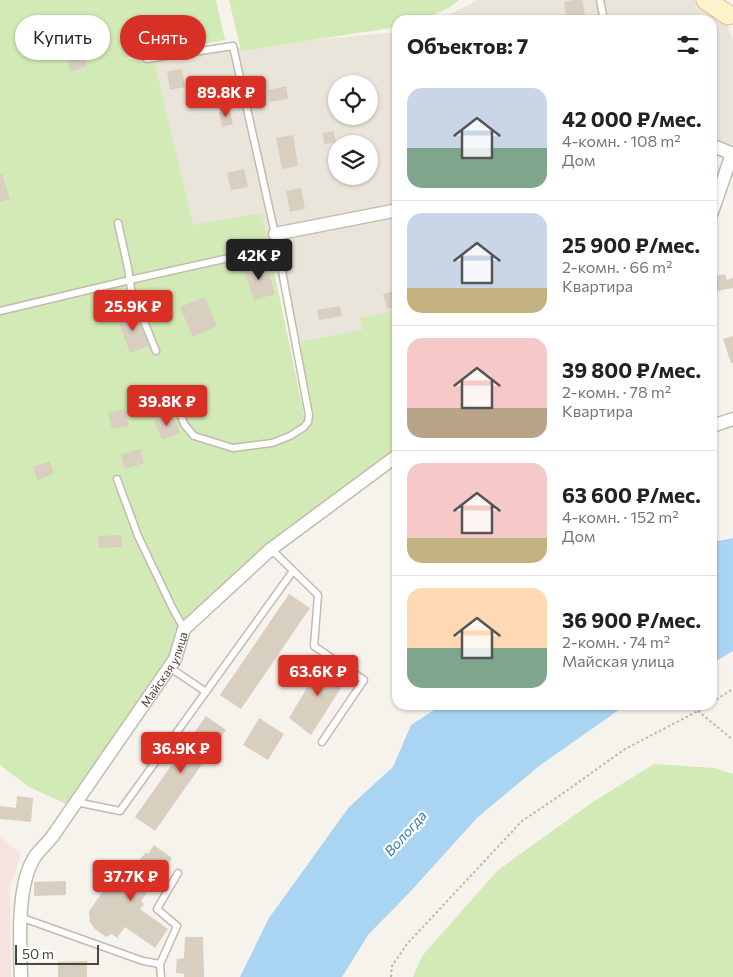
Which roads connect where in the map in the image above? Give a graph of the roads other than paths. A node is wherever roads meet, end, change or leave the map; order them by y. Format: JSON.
{"nodes":[{"id":1,"x":600,"y":0,"type":"edge"},
{"id":2,"x":706,"y":0,"type":"edge"},
{"id":3,"x":603,"y":15,"type":"edge"},
{"id":4,"x":731,"y":21,"type":"edge"},
{"id":5,"x":206,"y":50,"type":"edge"},
{"id":6,"x":717,"y":147,"type":"edge"},
{"id":7,"x":733,"y":154,"type":"edge"},
{"id":8,"x":717,"y":198,"type":"edge"},
{"id":9,"x":392,"y":212,"type":"edge"},
{"id":10,"x":118,"y":222,"type":"dead end"},
{"id":11,"x":276,"y":241,"type":"junction"},
{"id":12,"x":130,"y":280,"type":"junction"},
{"id":13,"x":0,"y":311,"type":"edge"},
{"id":14,"x":156,"y":351,"type":"dead end"},
{"id":15,"x":174,"y":397,"type":"dead end"},
{"id":16,"x":733,"y":418,"type":"edge"},
{"id":17,"x":717,"y":424,"type":"edge"},
{"id":18,"x":392,"y":459,"type":"edge"},
{"id":19,"x":117,"y":479,"type":"dead end"},
{"id":20,"x":270,"y":549,"type":"junction"},
{"id":21,"x":293,"y":571,"type":"junction"},
{"id":22,"x":184,"y":629,"type":"junction"},
{"id":23,"x":169,"y":667,"type":"junction"},
{"id":24,"x":206,"y":692,"type":"junction"},
{"id":25,"x":322,"y":742,"type":"dead end"},
{"id":26,"x":76,"y":802,"type":"junction"},
{"id":27,"x":178,"y":874,"type":"dead end"},
{"id":28,"x":20,"y":917,"type":"junction"},
{"id":29,"x":160,"y":964,"type":"junction"},
{"id":30,"x":21,"y":977,"type":"edge"},
{"id":31,"x":161,"y":977,"type":"edge"}],
"edges":[{"from":1,"to":3,"type":"lane"},
{"from":2,"to":4,"type":"street"},
{"from":5,"to":11,"type":"lane"},
{"from":6,"to":7,"type":"street"},
{"from":7,"to":8,"type":"street"},
{"from":9,"to":11,"type":"street"},
{"from":10,"to":12,"type":"lane"},
{"from":11,"to":12,"type":"lane"},
{"from":11,"to":15,"type":"lane"},
{"from":12,"to":13,"type":"lane"},
{"from":12,"to":14,"type":"lane"},
{"from":16,"to":17,"type":"street"},
{"from":18,"to":20,"type":"street","name":"Майская улица"},
{"from":19,"to":22,"type":"lane"},
{"from":20,"to":21,"type":"lane"},
{"from":20,"to":22,"type":"street","name":"Майская улица"},
{"from":21,"to":24,"type":"lane"},
{"from":21,"to":25,"type":"lane"},
{"from":22,"to":23,"type":"street","name":"Майская улица"},
{"from":23,"to":24,"type":"lane"},
{"from":23,"to":26,"type":"street","name":"Майская улица"},
{"from":24,"to":26,"type":"lane"},
{"from":26,"to":28,"type":"street","name":"Майская улица"},
{"from":27,"to":29,"type":"lane"},
{"from":28,"to":29,"type":"lane"},
{"from":28,"to":30,"type":"street","name":"Майская улица"},
{"from":29,"to":31,"type":"lane"}]}
